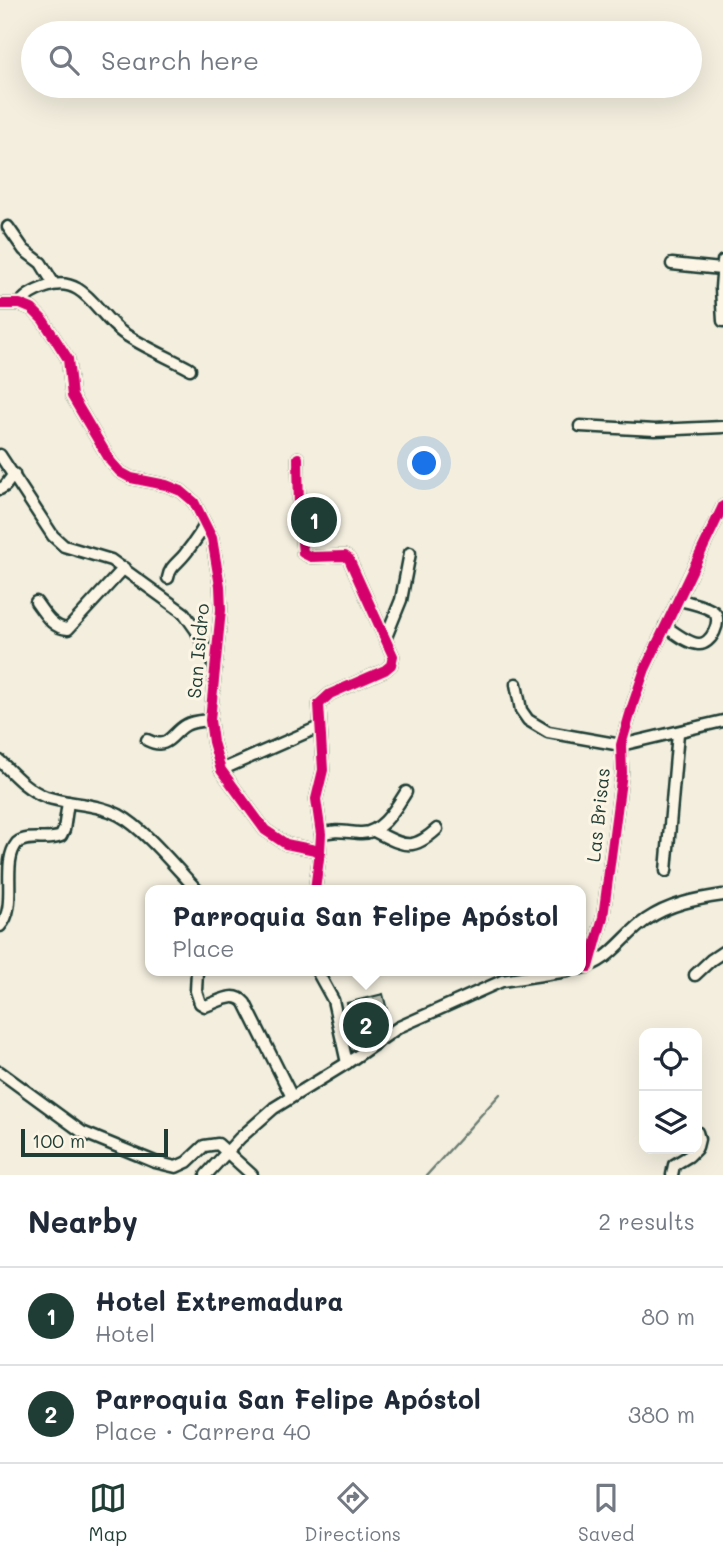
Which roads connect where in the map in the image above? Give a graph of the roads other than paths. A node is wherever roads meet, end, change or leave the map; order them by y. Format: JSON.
{"nodes":[{"id":1,"x":8,"y":227,"type":"dead end"},
{"id":2,"x":673,"y":264,"type":"dead end"},
{"id":3,"x":722,"y":265,"type":"edge"},
{"id":4,"x":54,"y":284,"type":"junction"},
{"id":5,"x":0,"y":304,"type":"edge"},
{"id":6,"x":20,"y":304,"type":"junction"},
{"id":7,"x":723,"y":321,"type":"edge"},
{"id":8,"x":190,"y":369,"type":"dead end"},
{"id":9,"x":580,"y":426,"type":"dead end"},
{"id":10,"x":723,"y":427,"type":"edge"},
{"id":11,"x":0,"y":455,"type":"edge"},
{"id":12,"x":298,"y":458,"type":"dead end"},
{"id":13,"x":14,"y":474,"type":"junction"},
{"id":14,"x":0,"y":489,"type":"edge"},
{"id":15,"x":723,"y":506,"type":"edge"},
{"id":16,"x":205,"y":524,"type":"junction"},
{"id":17,"x":410,"y":553,"type":"dead end"},
{"id":18,"x":124,"y":568,"type":"junction"},
{"id":19,"x":168,"y":578,"type":"dead end"},
{"id":20,"x":678,"y":599,"type":"junction"},
{"id":21,"x":36,"y":602,"type":"dead end"},
{"id":22,"x":665,"y":626,"type":"junction"},
{"id":23,"x":386,"y":637,"type":"junction"},
{"id":24,"x":216,"y":670,"type":"junction"},
{"id":25,"x":516,"y":684,"type":"dead end"},
{"id":26,"x":210,"y":720,"type":"junction"},
{"id":27,"x":723,"y":721,"type":"edge"},
{"id":28,"x":319,"y":727,"type":"junction"},
{"id":29,"x":678,"y":733,"type":"junction"},
{"id":30,"x":147,"y":740,"type":"dead end"},
{"id":31,"x":621,"y":746,"type":"junction"},
{"id":32,"x":0,"y":761,"type":"edge"},
{"id":33,"x":221,"y":770,"type":"junction"},
{"id":34,"x":406,"y":792,"type":"dead end"},
{"id":35,"x":68,"y":802,"type":"junction"},
{"id":36,"x":437,"y":829,"type":"dead end"},
{"id":37,"x":374,"y":831,"type":"junction"},
{"id":38,"x":321,"y":834,"type":"junction"},
{"id":39,"x":320,"y":851,"type":"junction"},
{"id":40,"x":666,"y":872,"type":"dead end"},
{"id":41,"x":192,"y":885,"type":"edge"},
{"id":42,"x":316,"y":885,"type":"edge"},
{"id":43,"x":723,"y":895,"type":"edge"},
{"id":44,"x":0,"y":926,"type":"edge"},
{"id":45,"x":723,"y":952,"type":"edge"},
{"id":46,"x":586,"y":966,"type":"edge"},
{"id":47,"x":586,"y":967,"type":"edge"},
{"id":48,"x":695,"y":975,"type":"dead end"},
{"id":49,"x":197,"y":976,"type":"edge"},
{"id":50,"x":320,"y":976,"type":"edge"},
{"id":51,"x":529,"y":976,"type":"edge"},
{"id":52,"x":347,"y":1063,"type":"junction"},
{"id":53,"x":0,"y":1072,"type":"edge"},
{"id":54,"x":291,"y":1096,"type":"junction"},
{"id":55,"x":228,"y":1152,"type":"junction"},
{"id":56,"x":691,"y":1154,"type":"edge"},
{"id":57,"x":206,"y":1175,"type":"edge"},
{"id":58,"x":252,"y":1175,"type":"edge"},
{"id":59,"x":672,"y":1175,"type":"edge"}],
"edges":[{"from":1,"to":4,"type":"street"},
{"from":2,"to":3,"type":"street"},
{"from":3,"to":7,"type":"street"},
{"from":4,"to":6,"type":"street"},
{"from":4,"to":8,"type":"street"},
{"from":5,"to":6,"type":"street"},
{"from":6,"to":16,"type":"street","name":"San Isidro"},
{"from":9,"to":10,"type":"street"},
{"from":11,"to":13,"type":"street","name":"San Isidro"},
{"from":12,"to":23,"type":"street"},
{"from":13,"to":14,"type":"street"},
{"from":13,"to":18,"type":"street","name":"San Isidro"},
{"from":15,"to":20,"type":"street","name":"Las Brisas"},
{"from":16,"to":19,"type":"street"},
{"from":16,"to":24,"type":"street","name":"San Isidro"},
{"from":17,"to":23,"type":"street"},
{"from":18,"to":21,"type":"street"},
{"from":18,"to":24,"type":"street","name":"San Isidro"},
{"from":20,"to":22,"type":"street","name":"Las Brisas"},
{"from":20,"to":22,"type":"street"},
{"from":22,"to":31,"type":"street","name":"Las Brisas"},
{"from":23,"to":28,"type":"street"},
{"from":24,"to":26,"type":"street","name":"San Isidro"},
{"from":25,"to":31,"type":"street"},
{"from":26,"to":30,"type":"street"},
{"from":26,"to":33,"type":"street","name":"San Isidro"},
{"from":27,"to":29,"type":"street"},
{"from":28,"to":33,"type":"street"},
{"from":28,"to":38,"type":"street"},
{"from":29,"to":31,"type":"street"},
{"from":29,"to":40,"type":"street"},
{"from":31,"to":46,"type":"street","name":"Las Brisas"},
{"from":32,"to":35,"type":"street"},
{"from":33,"to":39,"type":"street","name":"San Isidro"},
{"from":34,"to":37,"type":"street"},
{"from":35,"to":41,"type":"street"},
{"from":35,"to":44,"type":"street"},
{"from":36,"to":37,"type":"street"},
{"from":37,"to":38,"type":"street"},
{"from":38,"to":39,"type":"street"},
{"from":39,"to":42,"type":"street"},
{"from":43,"to":47,"type":"street"},
{"from":45,"to":48,"type":"street"},
{"from":49,"to":54,"type":"street"},
{"from":50,"to":52,"type":"street"},
{"from":51,"to":52,"type":"street"},
{"from":52,"to":54,"type":"street"},
{"from":53,"to":55,"type":"street"},
{"from":54,"to":55,"type":"street"},
{"from":55,"to":57,"type":"street"},
{"from":55,"to":58,"type":"street"},
{"from":56,"to":59,"type":"street"}]}
